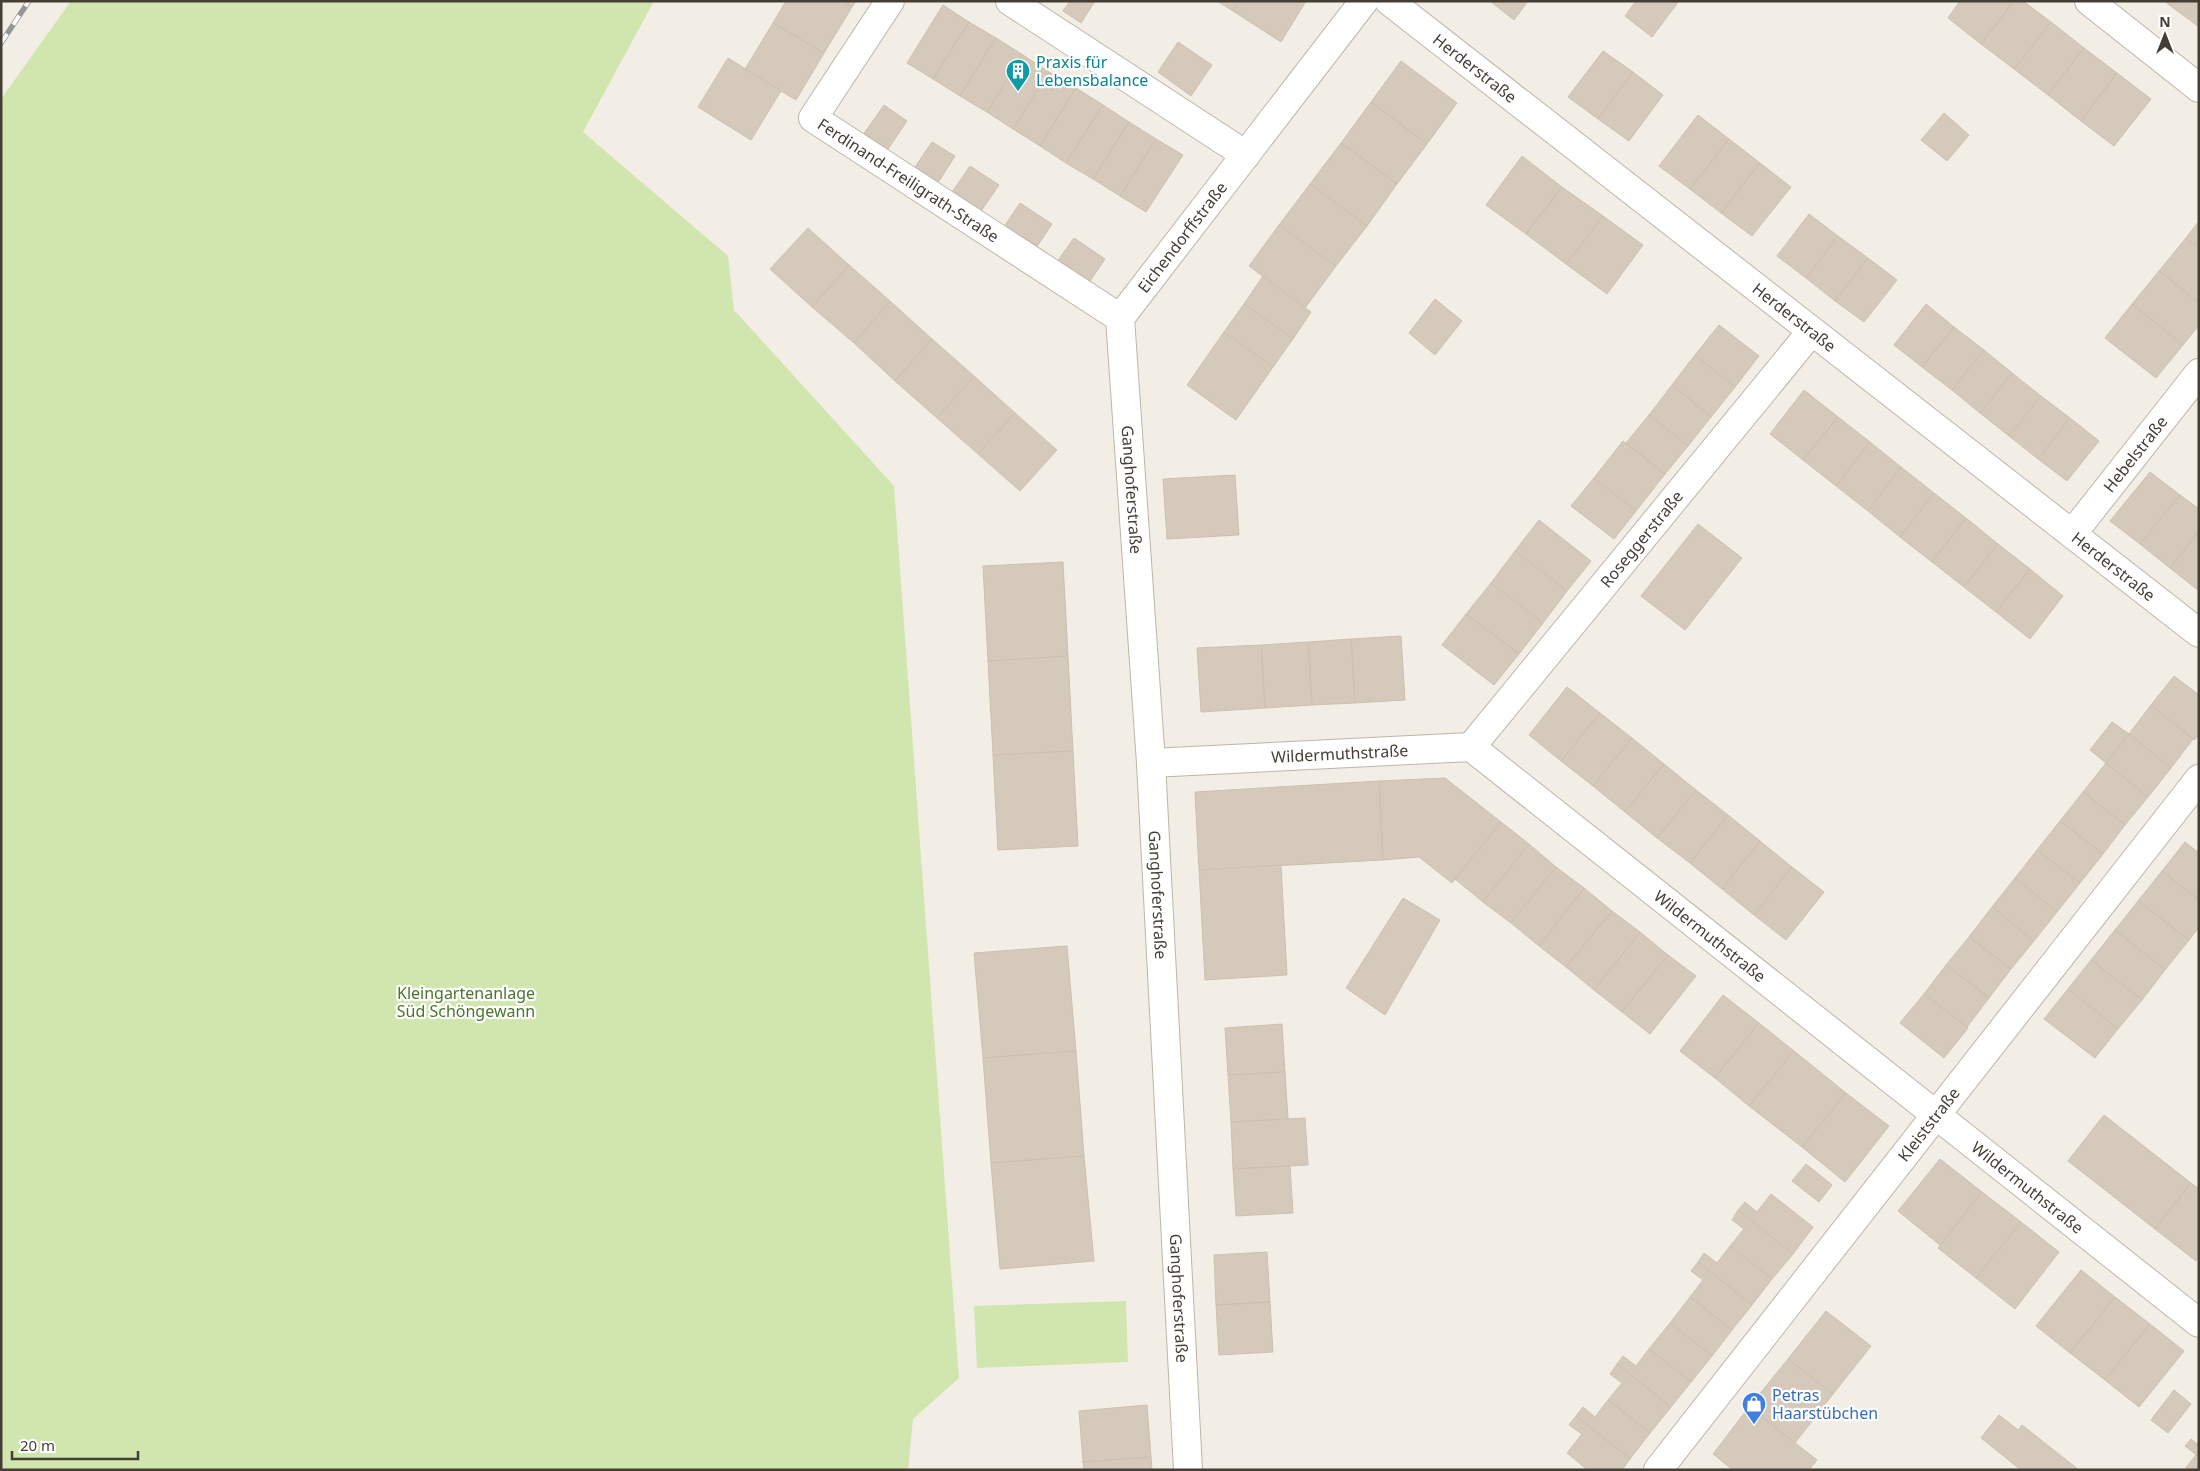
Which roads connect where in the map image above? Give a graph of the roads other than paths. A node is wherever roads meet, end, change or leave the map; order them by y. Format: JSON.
{"nodes":[{"id":1,"x":890,"y":1,"type":"edge"},
{"id":2,"x":1010,"y":1,"type":"edge"},
{"id":3,"x":1364,"y":1,"type":"edge"},
{"id":4,"x":1389,"y":1,"type":"edge"},
{"id":5,"x":2089,"y":1,"type":"edge"},
{"id":6,"x":2199,"y":88,"type":"edge"},
{"id":7,"x":1246,"y":155,"type":"junction"},
{"id":8,"x":1120,"y":318,"type":"junction"},
{"id":9,"x":1811,"y":332,"type":"junction"},
{"id":10,"x":2199,"y":373,"type":"edge"},
{"id":11,"x":2072,"y":534,"type":"junction"},
{"id":12,"x":2199,"y":633,"type":"edge"},
{"id":13,"x":1471,"y":748,"type":"junction"},
{"id":14,"x":1151,"y":763,"type":"junction"},
{"id":15,"x":2199,"y":779,"type":"edge"},
{"id":16,"x":1937,"y":1114,"type":"junction"},
{"id":17,"x":2199,"y":1323,"type":"edge"},
{"id":18,"x":1188,"y":1470,"type":"edge"},
{"id":19,"x":1658,"y":1470,"type":"edge"}],
"edges":[{"from":1,"to":8,"type":"street","name":"Ferdinand-Freiligrath-Straße"},
{"from":2,"to":7,"type":"street"},
{"from":3,"to":7,"type":"street","name":"Eichendorffstraße"},
{"from":4,"to":9,"type":"street","name":"Herderstraße"},
{"from":5,"to":6,"type":"street"},
{"from":7,"to":8,"type":"street","name":"Eichendorffstraße"},
{"from":8,"to":14,"type":"street","name":"Ganghoferstraße"},
{"from":9,"to":11,"type":"street","name":"Herderstraße"},
{"from":9,"to":13,"type":"street","name":"Roseggerstraße"},
{"from":10,"to":11,"type":"street","name":"Hebelstraße"},
{"from":11,"to":12,"type":"street","name":"Herderstraße"},
{"from":13,"to":14,"type":"street","name":"Wildermuthstraße"},
{"from":13,"to":16,"type":"street","name":"Wildermuthstraße"},
{"from":14,"to":18,"type":"street","name":"Ganghoferstraße"},
{"from":15,"to":16,"type":"street","name":"Kleiststraße"},
{"from":16,"to":17,"type":"street","name":"Wildermuthstraße"},
{"from":16,"to":19,"type":"street","name":"Kleiststraße"}]}
